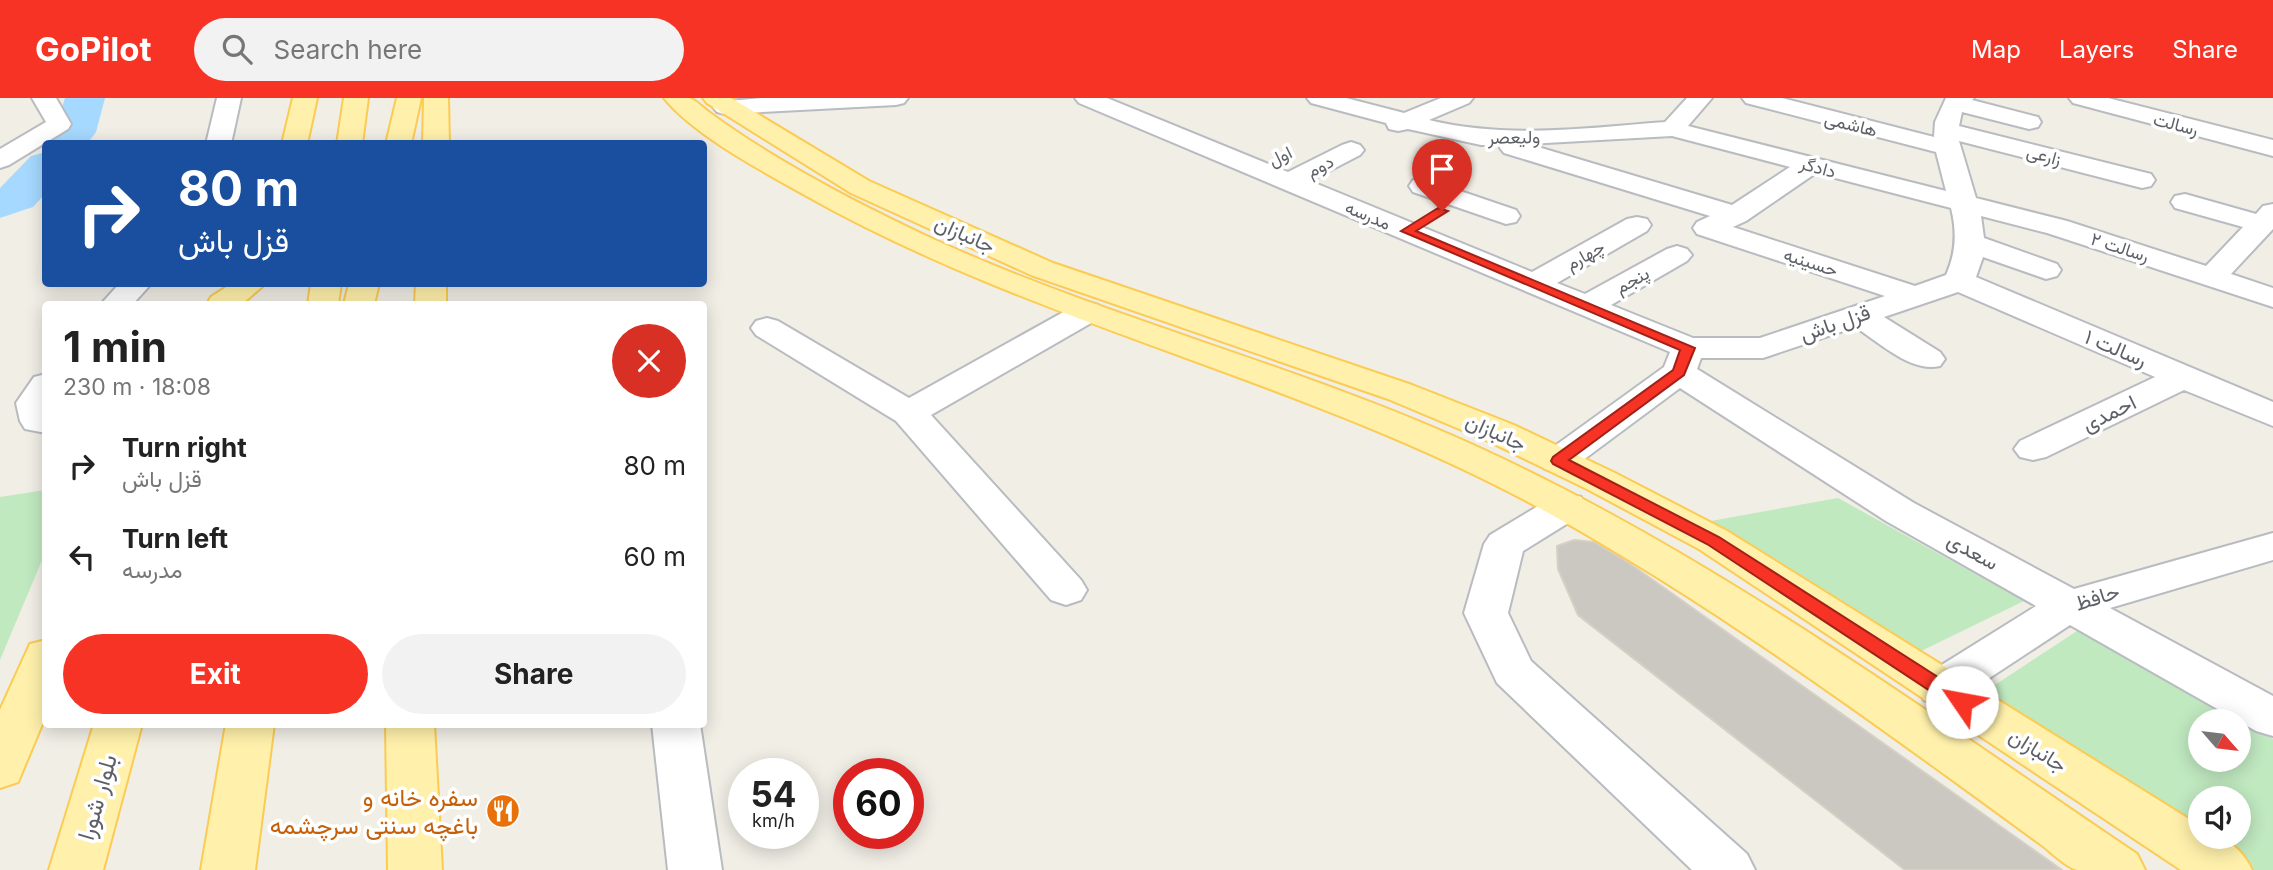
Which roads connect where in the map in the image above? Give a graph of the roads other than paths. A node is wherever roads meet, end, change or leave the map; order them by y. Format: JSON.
{"nodes":[{"id":1,"x":44,"y":98,"type":"edge"},
{"id":2,"x":229,"y":98,"type":"edge"},
{"id":3,"x":305,"y":98,"type":"edge"},
{"id":4,"x":356,"y":98,"type":"edge"},
{"id":5,"x":409,"y":98,"type":"edge"},
{"id":6,"x":436,"y":98,"type":"edge"},
{"id":7,"x":896,"y":98,"type":"edge"},
{"id":8,"x":1087,"y":98,"type":"edge"},
{"id":9,"x":1461,"y":98,"type":"edge"},
{"id":10,"x":1700,"y":98,"type":"edge"},
{"id":11,"x":1754,"y":98,"type":"edge"},
{"id":12,"x":2081,"y":98,"type":"edge"},
{"id":13,"x":2171,"y":98,"type":"edge"},
{"id":14,"x":1324,"y":101,"type":"edge"},
{"id":15,"x":702,"y":103,"type":"edge"},
{"id":16,"x":1953,"y":113,"type":"edge"},
{"id":17,"x":1407,"y":120,"type":"junction"},
{"id":18,"x":2029,"y":122,"type":"dead end"},
{"id":19,"x":2194,"y":128,"type":"junction"},
{"id":20,"x":1672,"y":129,"type":"junction"},
{"id":21,"x":1385,"y":131,"type":"dead end"},
{"id":22,"x":1481,"y":138,"type":"junction"},
{"id":23,"x":219,"y":140,"type":"edge"},
{"id":24,"x":296,"y":140,"type":"edge"},
{"id":25,"x":350,"y":140,"type":"edge"},
{"id":26,"x":399,"y":140,"type":"edge"},
{"id":27,"x":436,"y":140,"type":"edge"},
{"id":28,"x":1351,"y":150,"type":"dead end"},
{"id":29,"x":2272,"y":159,"type":"edge"},
{"id":30,"x":0,"y":160,"type":"edge"},
{"id":31,"x":1811,"y":165,"type":"junction"},
{"id":32,"x":1275,"y":169,"type":"junction"},
{"id":33,"x":2141,"y":180,"type":"dead end"},
{"id":34,"x":1423,"y":186,"type":"dead end"},
{"id":35,"x":1460,"y":200,"type":"junction"},
{"id":36,"x":2185,"y":202,"type":"dead end"},
{"id":37,"x":1966,"y":204,"type":"junction"},
{"id":38,"x":1736,"y":215,"type":"junction"},
{"id":39,"x":1506,"y":216,"type":"dead end"},
{"id":40,"x":2268,"y":218,"type":"edge"},
{"id":41,"x":1637,"y":225,"type":"dead end"},
{"id":42,"x":1407,"y":231,"type":"junction"},
{"id":43,"x":1970,"y":243,"type":"junction"},
{"id":44,"x":2142,"y":254,"type":"junction"},
{"id":45,"x":1678,"y":255,"type":"dead end"},
{"id":46,"x":2046,"y":270,"type":"dead end"},
{"id":47,"x":2212,"y":277,"type":"junction"},
{"id":48,"x":1959,"y":281,"type":"junction"},
{"id":49,"x":1533,"y":284,"type":"junction"},
{"id":50,"x":133,"y":287,"type":"edge"},
{"id":51,"x":246,"y":287,"type":"edge"},
{"id":52,"x":257,"y":287,"type":"edge"},
{"id":53,"x":2171,"y":287,"type":"dead end"},
{"id":54,"x":1916,"y":296,"type":"junction"},
{"id":55,"x":2273,"y":298,"type":"edge"},
{"id":56,"x":119,"y":301,"type":"edge"},
{"id":57,"x":226,"y":301,"type":"edge"},
{"id":58,"x":244,"y":301,"type":"edge"},
{"id":59,"x":1586,"y":306,"type":"junction"},
{"id":60,"x":1087,"y":312,"type":"junction"},
{"id":61,"x":1858,"y":316,"type":"junction"},
{"id":62,"x":767,"y":328,"type":"dead end"},
{"id":63,"x":1928,"y":359,"type":"dead end"},
{"id":64,"x":1684,"y":360,"type":"junction"},
{"id":65,"x":2185,"y":376,"type":"junction"},
{"id":66,"x":42,"y":390,"type":"edge"},
{"id":67,"x":909,"y":413,"type":"junction"},
{"id":68,"x":2273,"y":415,"type":"edge"},
{"id":69,"x":42,"y":422,"type":"edge"},
{"id":70,"x":2033,"y":449,"type":"dead end"},
{"id":71,"x":1559,"y":461,"type":"junction"},
{"id":72,"x":1567,"y":506,"type":"junction"},
{"id":73,"x":2273,"y":546,"type":"edge"},
{"id":74,"x":1066,"y":590,"type":"dead end"},
{"id":75,"x":2070,"y":605,"type":"junction"},
{"id":76,"x":42,"y":666,"type":"edge"},
{"id":77,"x":1940,"y":688,"type":"junction"},
{"id":78,"x":2273,"y":718,"type":"edge"},
{"id":79,"x":117,"y":728,"type":"edge"},
{"id":80,"x":249,"y":728,"type":"edge"},
{"id":81,"x":410,"y":728,"type":"edge"},
{"id":82,"x":677,"y":728,"type":"edge"},
{"id":83,"x":0,"y":768,"type":"edge"},
{"id":84,"x":2208,"y":859,"type":"edge"},
{"id":85,"x":76,"y":870,"type":"edge"},
{"id":86,"x":228,"y":870,"type":"edge"},
{"id":87,"x":415,"y":870,"type":"edge"},
{"id":88,"x":695,"y":870,"type":"edge"},
{"id":89,"x":1728,"y":870,"type":"edge"},
{"id":90,"x":2118,"y":870,"type":"edge"},
{"id":91,"x":2128,"y":870,"type":"edge"}],
"edges":[{"from":1,"to":30,"type":"street"},
{"from":2,"to":23,"type":"street"},
{"from":3,"to":24,"type":"main road"},
{"from":4,"to":25,"type":"main road"},
{"from":5,"to":26,"type":"main road"},
{"from":6,"to":27,"type":"main road"},
{"from":7,"to":15,"type":"street"},
{"from":8,"to":32,"type":"street","name":"مدرسه"},
{"from":9,"to":17,"type":"street"},
{"from":10,"to":20,"type":"street"},
{"from":11,"to":16,"type":"street","name":"هاشمی"},
{"from":12,"to":19,"type":"street","name":"رسالت"},
{"from":13,"to":19,"type":"street"},
{"from":14,"to":17,"type":"street","name":"ولیعصر"},
{"from":15,"to":60,"type":"main road","name":"جانبازان"},
{"from":15,"to":71,"type":"main road","name":"جانبازان"},
{"from":16,"to":18,"type":"street"},
{"from":16,"to":33,"type":"street","name":"زارعی"},
{"from":16,"to":37,"type":"street"},
{"from":17,"to":21,"type":"street"},
{"from":17,"to":22,"type":"street","name":"ولیعصر"},
{"from":19,"to":29,"type":"street","name":"رسالت"},
{"from":20,"to":22,"type":"street","name":"ولیعصر"},
{"from":20,"to":31,"type":"street","name":"دادگر"},
{"from":22,"to":38,"type":"street"},
{"from":28,"to":32,"type":"street","name":"دوم"},
{"from":31,"to":37,"type":"street","name":"دادگر"},
{"from":31,"to":38,"type":"street"},
{"from":32,"to":42,"type":"street","name":"مدرسه"},
{"from":34,"to":35,"type":"street"},
{"from":35,"to":39,"type":"street"},
{"from":35,"to":42,"type":"street"},
{"from":36,"to":40,"type":"street"},
{"from":37,"to":43,"type":"street"},
{"from":37,"to":44,"type":"street","name":"رسالت ۲"},
{"from":38,"to":54,"type":"street","name":"حسینیه"},
{"from":40,"to":47,"type":"street"},
{"from":41,"to":49,"type":"street","name":"چهارم"},
{"from":42,"to":49,"type":"street","name":"مدرسه"},
{"from":43,"to":46,"type":"street"},
{"from":43,"to":48,"type":"street"},
{"from":44,"to":47,"type":"street","name":"رسالت ۲"},
{"from":44,"to":53,"type":"street"},
{"from":45,"to":59,"type":"street","name":"پنجم"},
{"from":47,"to":55,"type":"street","name":"رسالت ۲"},
{"from":48,"to":54,"type":"street","name":"قزل باش"},
{"from":48,"to":65,"type":"street","name":"رسالت ۱"},
{"from":49,"to":59,"type":"street","name":"مدرسه"},
{"from":50,"to":56,"type":"street"},
{"from":51,"to":57,"type":"main road"},
{"from":52,"to":58,"type":"main road"},
{"from":54,"to":61,"type":"street","name":"قزل باش"},
{"from":59,"to":64,"type":"street","name":"مدرسه"},
{"from":60,"to":67,"type":"street"},
{"from":60,"to":72,"type":"main road","name":"جانبازان"},
{"from":61,"to":63,"type":"street"},
{"from":61,"to":64,"type":"street","name":"قزل باش"},
{"from":62,"to":67,"type":"street"},
{"from":64,"to":71,"type":"street"},
{"from":64,"to":75,"type":"street","name":"سعدی"},
{"from":65,"to":68,"type":"street","name":"رسالت ۱"},
{"from":65,"to":70,"type":"street","name":"احمدی"},
{"from":66,"to":69,"type":"street"},
{"from":67,"to":74,"type":"street"},
{"from":71,"to":77,"type":"main road","name":"جانبازان"},
{"from":72,"to":89,"type":"street"},
{"from":72,"to":90,"type":"main road","name":"جانبازان"},
{"from":73,"to":75,"type":"street","name":"حافظ"},
{"from":75,"to":77,"type":"street","name":"حافظ"},
{"from":75,"to":78,"type":"street","name":"سعدی"},
{"from":76,"to":83,"type":"main road"},
{"from":77,"to":84,"type":"main road","name":"جانبازان"},
{"from":79,"to":85,"type":"main road","name":"بلوار شورا"},
{"from":80,"to":86,"type":"main road"},
{"from":81,"to":87,"type":"main road"},
{"from":82,"to":88,"type":"street"},
{"from":84,"to":91,"type":"main road"}]}
